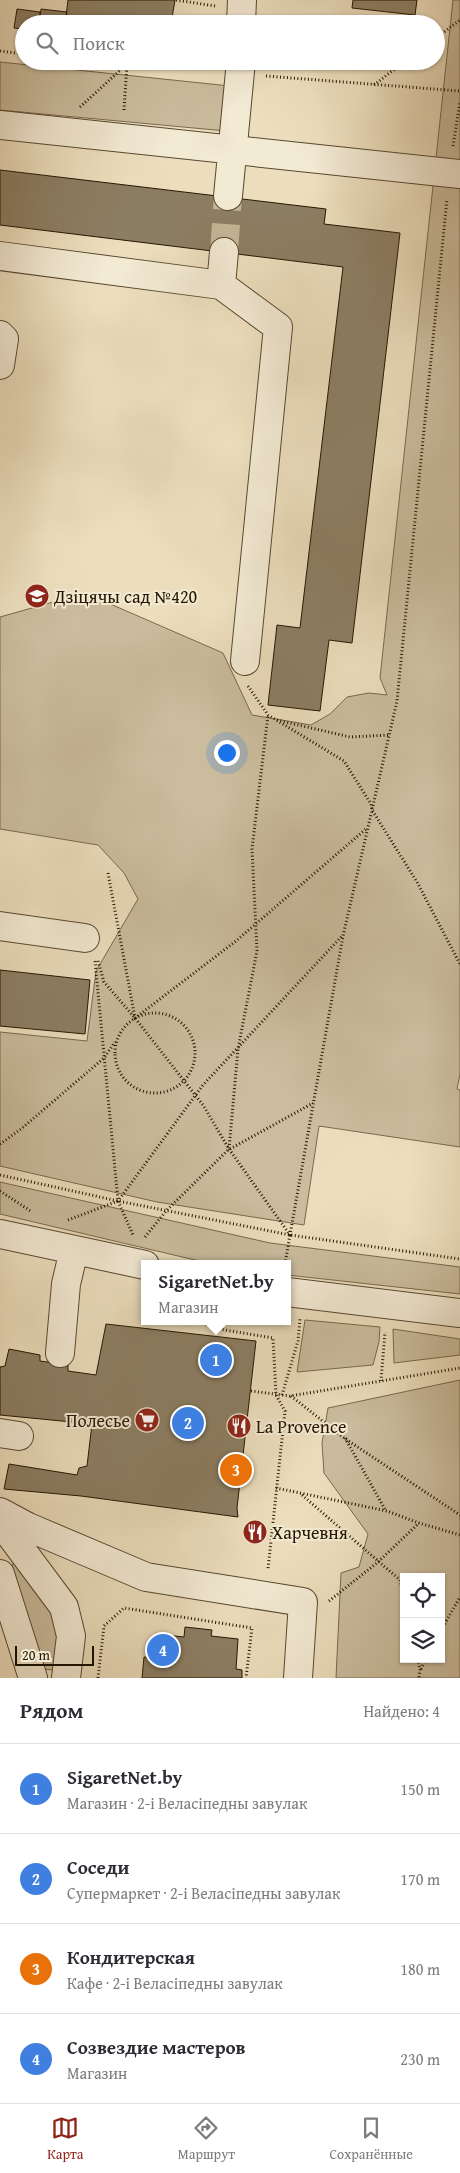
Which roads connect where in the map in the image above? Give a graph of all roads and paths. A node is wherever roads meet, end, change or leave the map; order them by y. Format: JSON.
{"nodes":[{"id":1,"x":176,"y":0,"type":"edge"},
{"id":2,"x":183,"y":1,"type":"edge"},
{"id":3,"x":242,"y":11,"type":"edge"},
{"id":4,"x":460,"y":20,"type":"edge"},
{"id":5,"x":445,"y":31,"type":"edge"},
{"id":6,"x":0,"y":51,"type":"edge"},
{"id":7,"x":15,"y":53,"type":"edge"},
{"id":8,"x":120,"y":70,"type":"edge"},
{"id":9,"x":127,"y":70,"type":"edge"},
{"id":10,"x":241,"y":70,"type":"edge"},
{"id":11,"x":257,"y":70,"type":"edge"},
{"id":12,"x":393,"y":70,"type":"edge"},
{"id":13,"x":374,"y":85,"type":"junction"},
{"id":14,"x":460,"y":92,"type":"edge"},
{"id":15,"x":460,"y":102,"type":"edge"},
{"id":16,"x":0,"y":125,"type":"edge"},
{"id":17,"x":54,"y":130,"type":"junction"},
{"id":18,"x":121,"y":137,"type":"junction"},
{"id":19,"x":233,"y":148,"type":"junction"},
{"id":20,"x":455,"y":174,"type":"edge"},
{"id":21,"x":228,"y":196,"type":"tunnel mouth"},
{"id":22,"x":224,"y":252,"type":"tunnel mouth"},
{"id":23,"x":0,"y":256,"type":"edge"},
{"id":24,"x":221,"y":284,"type":"junction"},
{"id":25,"x":0,"y":334,"type":"edge"},
{"id":26,"x":0,"y":365,"type":"edge"},
{"id":27,"x":245,"y":661,"type":"joint"},
{"id":28,"x":268,"y":715,"type":"junction"},
{"id":29,"x":273,"y":718,"type":"junction"},
{"id":30,"x":390,"y":735,"type":"junction"},
{"id":31,"x":372,"y":810,"type":"junction"},
{"id":32,"x":368,"y":828,"type":"junction"},
{"id":33,"x":108,"y":873,"type":"dead end"},
{"id":34,"x":255,"y":924,"type":"junction"},
{"id":35,"x":0,"y":926,"type":"edge"},
{"id":36,"x":343,"y":936,"type":"junction"},
{"id":37,"x":89,"y":941,"type":"junction"},
{"id":38,"x":460,"y":964,"type":"edge"},
{"id":39,"x":135,"y":1018,"type":"junction"},
{"id":40,"x":116,"y":1042,"type":"junction"},
{"id":41,"x":238,"y":1049,"type":"junction"},
{"id":42,"x":104,"y":1058,"type":"junction"},
{"id":43,"x":184,"y":1082,"type":"junction"},
{"id":44,"x":195,"y":1096,"type":"junction"},
{"id":45,"x":313,"y":1103,"type":"junction"},
{"id":46,"x":0,"y":1144,"type":"edge"},
{"id":47,"x":229,"y":1149,"type":"junction"},
{"id":48,"x":0,"y":1175,"type":"edge"},
{"id":49,"x":0,"y":1191,"type":"edge"},
{"id":50,"x":118,"y":1202,"type":"junction"},
{"id":51,"x":166,"y":1211,"type":"junction"},
{"id":52,"x":37,"y":1216,"type":"dead end"},
{"id":53,"x":60,"y":1223,"type":"dead end"},
{"id":54,"x":290,"y":1236,"type":"junction"},
{"id":55,"x":134,"y":1237,"type":"dead end"},
{"id":56,"x":1,"y":1239,"type":"edge"},
{"id":57,"x":74,"y":1250,"type":"junction"},
{"id":58,"x":144,"y":1252,"type":"edge"},
{"id":59,"x":460,"y":1259,"type":"edge"},
{"id":60,"x":286,"y":1260,"type":"edge"},
{"id":61,"x":294,"y":1301,"type":"edge"},
{"id":62,"x":460,"y":1313,"type":"edge"},
{"id":63,"x":208,"y":1325,"type":"edge"},
{"id":64,"x":385,"y":1345,"type":"dead end"},
{"id":65,"x":60,"y":1353,"type":"dead end"},
{"id":66,"x":460,"y":1368,"type":"edge"},
{"id":67,"x":381,"y":1381,"type":"junction"},
{"id":68,"x":250,"y":1391,"type":"dead end"},
{"id":69,"x":276,"y":1395,"type":"junction"},
{"id":70,"x":282,"y":1395,"type":"junction"},
{"id":71,"x":290,"y":1396,"type":"junction"},
{"id":72,"x":344,"y":1438,"type":"junction"},
{"id":73,"x":276,"y":1488,"type":"junction"},
{"id":74,"x":301,"y":1494,"type":"junction"},
{"id":75,"x":386,"y":1512,"type":"junction"},
{"id":76,"x":460,"y":1515,"type":"edge"},
{"id":77,"x":419,"y":1523,"type":"junction"},
{"id":78,"x":2,"y":1525,"type":"edge"},
{"id":79,"x":460,"y":1535,"type":"edge"},
{"id":80,"x":378,"y":1562,"type":"junction"},
{"id":81,"x":268,"y":1569,"type":"dead end"},
{"id":82,"x":0,"y":1574,"type":"edge"},
{"id":83,"x":400,"y":1580,"type":"edge"},
{"id":84,"x":460,"y":1596,"type":"edge"},
{"id":85,"x":335,"y":1598,"type":"dead end"},
{"id":86,"x":445,"y":1623,"type":"edge"},
{"id":87,"x":419,"y":1663,"type":"edge"},
{"id":88,"x":424,"y":1663,"type":"edge"},
{"id":89,"x":420,"y":1670,"type":"junction"},
{"id":90,"x":34,"y":1678,"type":"edge"},
{"id":91,"x":66,"y":1678,"type":"edge"},
{"id":92,"x":98,"y":1678,"type":"edge"},
{"id":93,"x":246,"y":1678,"type":"edge"},
{"id":94,"x":298,"y":1678,"type":"edge"},
{"id":95,"x":419,"y":1678,"type":"edge"}],
"edges":[{"from":1,"to":2,"type":"path"},
{"from":2,"to":3,"type":"path"},
{"from":4,"to":5,"type":"path"},
{"from":6,"to":7,"type":"path"},
{"from":8,"to":17,"type":"path"},
{"from":9,"to":18,"type":"path"},
{"from":10,"to":19,"type":"street"},
{"from":11,"to":13,"type":"path"},
{"from":12,"to":13,"type":"path"},
{"from":13,"to":14,"type":"path"},
{"from":15,"to":20,"type":"path"},
{"from":16,"to":17,"type":"street"},
{"from":17,"to":18,"type":"street"},
{"from":18,"to":19,"type":"street"},
{"from":19,"to":20,"type":"street"},
{"from":19,"to":21,"type":"street"},
{"from":20,"to":30,"type":"path"},
{"from":22,"to":24,"type":"street"},
{"from":23,"to":24,"type":"street"},
{"from":24,"to":27,"type":"street"},
{"from":25,"to":26,"type":"street"},
{"from":27,"to":28,"type":"path"},
{"from":28,"to":29,"type":"path"},
{"from":28,"to":34,"type":"path"},
{"from":29,"to":30,"type":"path"},
{"from":29,"to":31,"type":"path"},
{"from":30,"to":31,"type":"path"},
{"from":31,"to":32,"type":"path"},
{"from":31,"to":38,"type":"path"},
{"from":32,"to":34,"type":"path"},
{"from":32,"to":36,"type":"path"},
{"from":33,"to":39,"type":"path"},
{"from":34,"to":39,"type":"path"},
{"from":34,"to":41,"type":"path"},
{"from":35,"to":37,"type":"street"},
{"from":36,"to":41,"type":"path"},
{"from":36,"to":45,"type":"path"},
{"from":37,"to":39,"type":"path"},
{"from":37,"to":42,"type":"path"},
{"from":39,"to":40,"type":"path"},
{"from":39,"to":43,"type":"path"},
{"from":39,"to":43,"type":"path"},
{"from":40,"to":42,"type":"path"},
{"from":40,"to":43,"type":"path"},
{"from":41,"to":44,"type":"path"},
{"from":41,"to":47,"type":"path"},
{"from":42,"to":46,"type":"path"},
{"from":42,"to":50,"type":"path"},
{"from":43,"to":44,"type":"path"},
{"from":44,"to":47,"type":"path"},
{"from":44,"to":50,"type":"path"},
{"from":45,"to":47,"type":"path"},
{"from":45,"to":54,"type":"path"},
{"from":47,"to":51,"type":"path"},
{"from":47,"to":54,"type":"path"},
{"from":48,"to":50,"type":"path"},
{"from":49,"to":52,"type":"path"},
{"from":50,"to":51,"type":"path"},
{"from":50,"to":53,"type":"path"},
{"from":50,"to":55,"type":"path"},
{"from":51,"to":54,"type":"path"},
{"from":51,"to":58,"type":"path"},
{"from":54,"to":59,"type":"path"},
{"from":54,"to":60,"type":"path"},
{"from":56,"to":57,"type":"street"},
{"from":57,"to":58,"type":"street"},
{"from":57,"to":65,"type":"street"},
{"from":61,"to":62,"type":"street"},
{"from":61,"to":70,"type":"path"},
{"from":63,"to":69,"type":"path"},
{"from":64,"to":67,"type":"path"},
{"from":66,"to":67,"type":"path"},
{"from":67,"to":71,"type":"path"},
{"from":68,"to":69,"type":"path"},
{"from":69,"to":70,"type":"path"},
{"from":69,"to":73,"type":"path"},
{"from":70,"to":71,"type":"path"},
{"from":71,"to":72,"type":"path"},
{"from":72,"to":75,"type":"path"},
{"from":72,"to":76,"type":"path"},
{"from":73,"to":74,"type":"path"},
{"from":73,"to":81,"type":"path"},
{"from":74,"to":75,"type":"path"},
{"from":74,"to":80,"type":"path"},
{"from":75,"to":77,"type":"path"},
{"from":77,"to":79,"type":"path"},
{"from":77,"to":80,"type":"path"},
{"from":78,"to":91,"type":"street"},
{"from":78,"to":94,"type":"street"},
{"from":80,"to":83,"type":"path"},
{"from":80,"to":85,"type":"path"},
{"from":82,"to":90,"type":"street"},
{"from":84,"to":86,"type":"path"},
{"from":87,"to":89,"type":"path"},
{"from":88,"to":89,"type":"path"},
{"from":89,"to":95,"type":"path"},
{"from":92,"to":93,"type":"path"}]}
